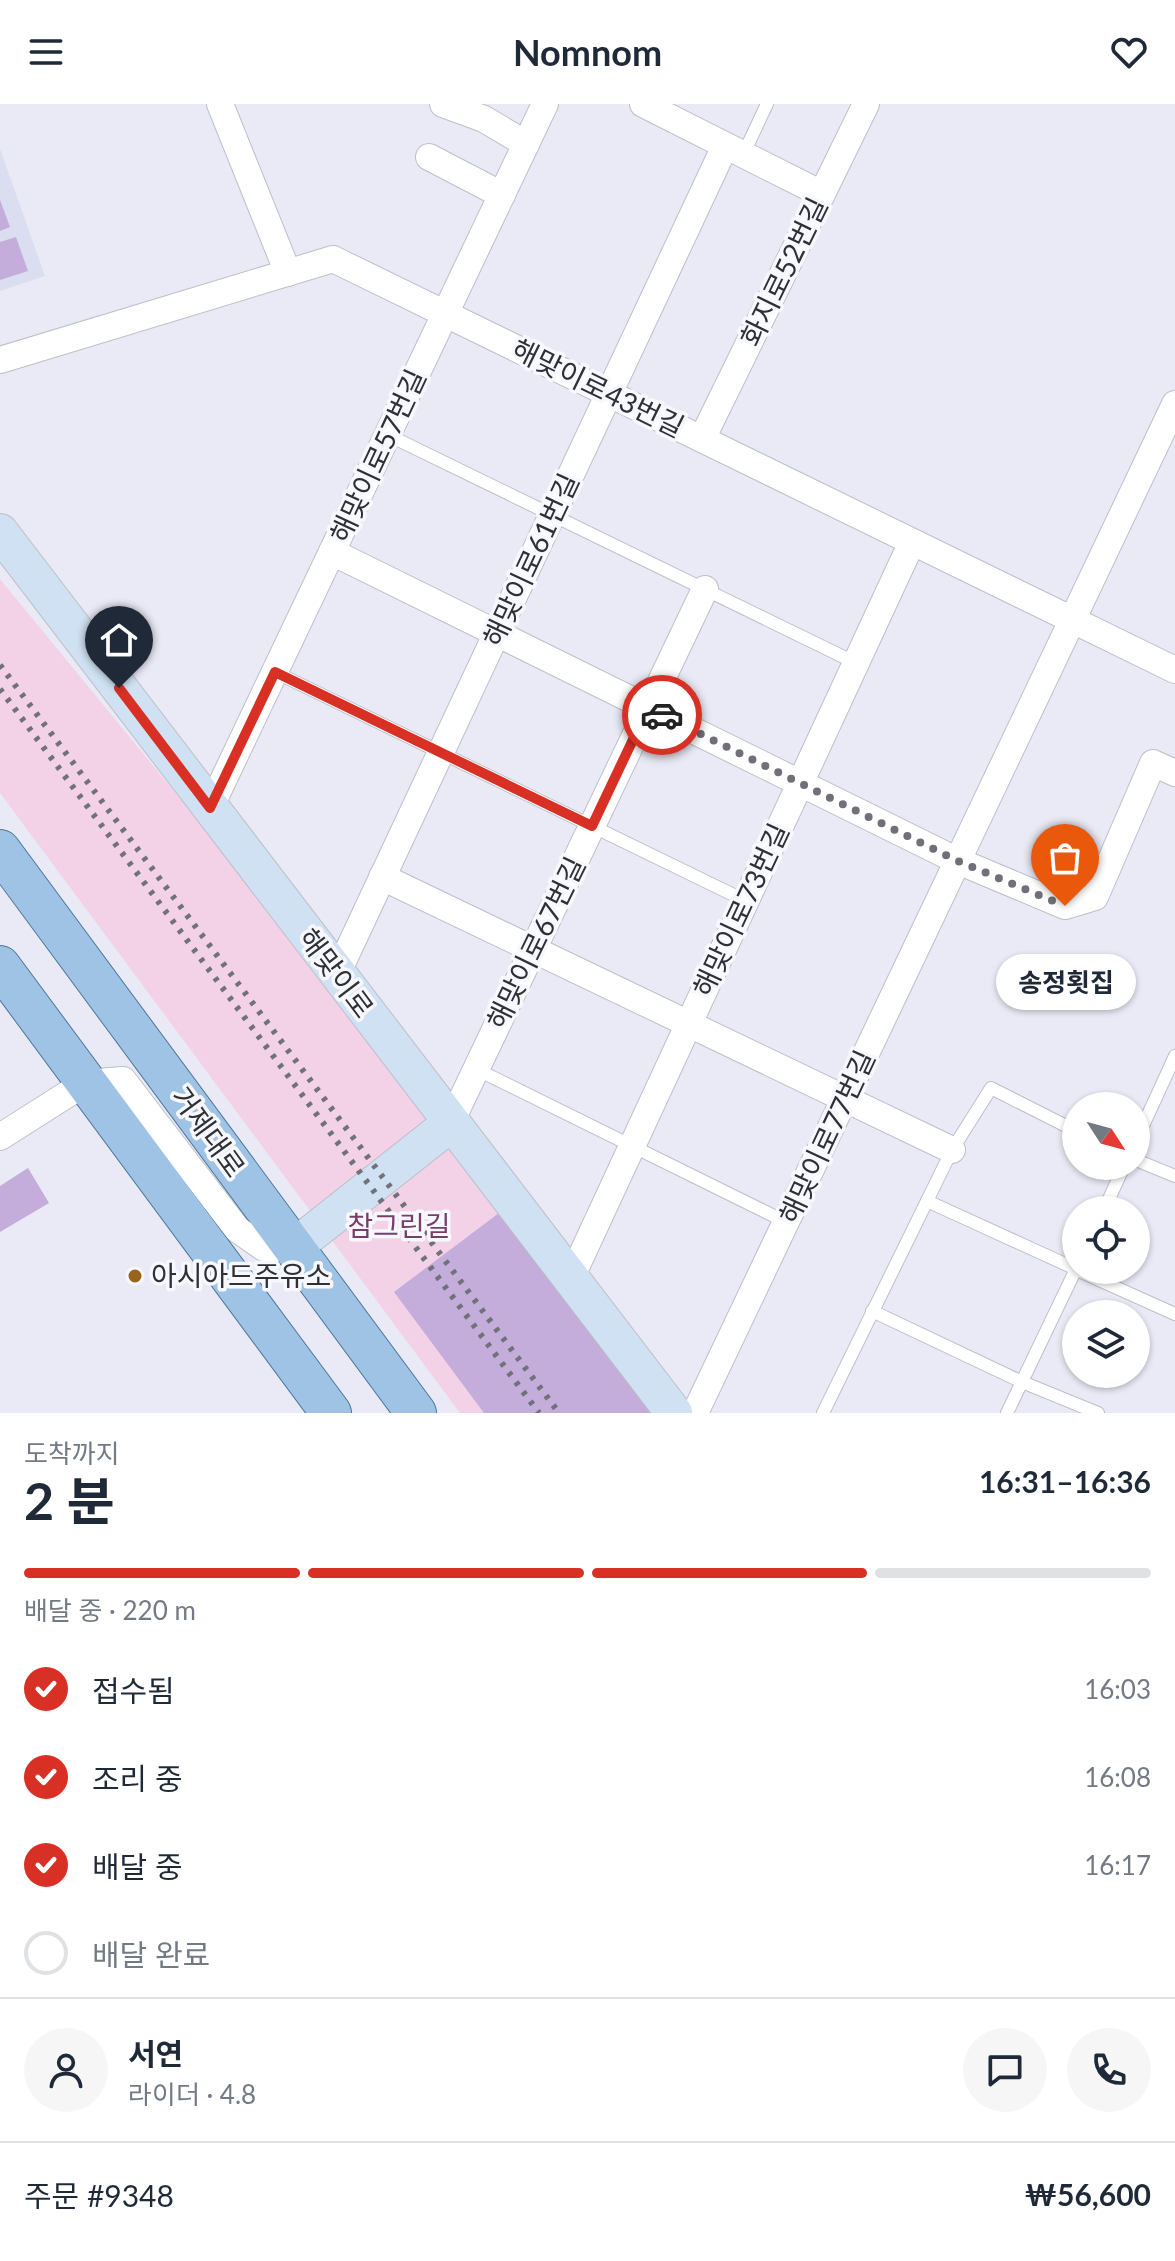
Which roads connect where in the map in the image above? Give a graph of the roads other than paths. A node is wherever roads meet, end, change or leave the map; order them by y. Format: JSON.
{"nodes":[{"id":1,"x":220,"y":104,"type":"edge"},
{"id":2,"x":443,"y":104,"type":"edge"},
{"id":3,"x":545,"y":104,"type":"edge"},
{"id":4,"x":643,"y":104,"type":"edge"},
{"id":5,"x":767,"y":104,"type":"edge"},
{"id":6,"x":866,"y":104,"type":"edge"},
{"id":7,"x":526,"y":144,"type":"junction"},
{"id":8,"x":734,"y":151,"type":"junction"},
{"id":9,"x":429,"y":157,"type":"dead end"},
{"id":10,"x":822,"y":194,"type":"junction"},
{"id":11,"x":502,"y":195,"type":"junction"},
{"id":12,"x":288,"y":273,"type":"junction"},
{"id":13,"x":446,"y":314,"type":"junction"},
{"id":14,"x":0,"y":360,"type":"edge"},
{"id":15,"x":609,"y":393,"type":"junction"},
{"id":16,"x":1175,"y":404,"type":"edge"},
{"id":17,"x":388,"y":435,"type":"junction"},
{"id":18,"x":702,"y":439,"type":"junction"},
{"id":19,"x":552,"y":515,"type":"junction"},
{"id":20,"x":0,"y":532,"type":"edge"},
{"id":21,"x":912,"y":542,"type":"junction"},
{"id":22,"x":332,"y":552,"type":"junction"},
{"id":23,"x":705,"y":589,"type":"junction"},
{"id":24,"x":1072,"y":620,"type":"junction"},
{"id":25,"x":496,"y":633,"type":"junction"},
{"id":26,"x":856,"y":663,"type":"junction"},
{"id":27,"x":1175,"y":670,"type":"edge"},
{"id":28,"x":275,"y":672,"type":"junction"},
{"id":29,"x":648,"y":708,"type":"junction"},
{"id":30,"x":441,"y":752,"type":"junction"},
{"id":31,"x":1164,"y":768,"type":"edge"},
{"id":32,"x":800,"y":783,"type":"junction"},
{"id":33,"x":210,"y":808,"type":"junction"},
{"id":34,"x":592,"y":826,"type":"junction"},
{"id":35,"x":0,"y":850,"type":"edge"},
{"id":36,"x":958,"y":861,"type":"junction"},
{"id":37,"x":382,"y":877,"type":"junction"},
{"id":38,"x":746,"y":901,"type":"junction"},
{"id":39,"x":533,"y":949,"type":"junction"},
{"id":40,"x":0,"y":966,"type":"edge"},
{"id":41,"x":337,"y":974,"type":"junction"},
{"id":42,"x":689,"y":1024,"type":"junction"},
{"id":43,"x":1175,"y":1056,"type":"edge"},
{"id":44,"x":476,"y":1069,"type":"junction"},
{"id":45,"x":85,"y":1083,"type":"junction"},
{"id":46,"x":845,"y":1098,"type":"junction"},
{"id":47,"x":1150,"y":1110,"type":"edge"},
{"id":48,"x":450,"y":1124,"type":"junction"},
{"id":49,"x":1062,"y":1124,"type":"edge"},
{"id":50,"x":0,"y":1137,"type":"edge"},
{"id":51,"x":632,"y":1147,"type":"junction"},
{"id":52,"x":952,"y":1150,"type":"junction"},
{"id":53,"x":1150,"y":1166,"type":"edge"},
{"id":54,"x":1175,"y":1176,"type":"edge"},
{"id":55,"x":927,"y":1201,"type":"junction"},
{"id":56,"x":786,"y":1222,"type":"junction"},
{"id":57,"x":293,"y":1248,"type":"junction"},
{"id":58,"x":1062,"y":1263,"type":"edge"},
{"id":59,"x":571,"y":1278,"type":"junction"},
{"id":60,"x":1069,"y":1284,"type":"edge"},
{"id":61,"x":1109,"y":1284,"type":"edge"},
{"id":62,"x":872,"y":1311,"type":"junction"},
{"id":63,"x":1175,"y":1314,"type":"edge"},
{"id":64,"x":1022,"y":1382,"type":"junction"},
{"id":65,"x":331,"y":1413,"type":"edge"},
{"id":66,"x":416,"y":1413,"type":"edge"},
{"id":67,"x":674,"y":1413,"type":"edge"},
{"id":68,"x":695,"y":1413,"type":"edge"},
{"id":69,"x":823,"y":1413,"type":"edge"},
{"id":70,"x":1007,"y":1413,"type":"edge"},
{"id":71,"x":1098,"y":1413,"type":"edge"}],
"edges":[{"from":1,"to":12,"type":"street"},
{"from":2,"to":7,"type":"street"},
{"from":3,"to":7,"type":"street","name":"해맞이로57번길"},
{"from":4,"to":8,"type":"street"},
{"from":5,"to":8,"type":"lane","name":"해맞이로61번길"},
{"from":6,"to":10,"type":"street","name":"화지로52번길"},
{"from":7,"to":11,"type":"street","name":"해맞이로57번길"},
{"from":8,"to":10,"type":"street"},
{"from":8,"to":15,"type":"street","name":"해맞이로61번길"},
{"from":9,"to":11,"type":"street"},
{"from":10,"to":18,"type":"street","name":"화지로52번길"},
{"from":11,"to":13,"type":"street","name":"해맞이로57번길"},
{"from":12,"to":13,"type":"street","name":"해맞이로43번길"},
{"from":12,"to":14,"type":"street","name":"해맞이로43번길"},
{"from":13,"to":15,"type":"street","name":"해맞이로43번길"},
{"from":13,"to":17,"type":"street","name":"해맞이로57번길"},
{"from":15,"to":18,"type":"street","name":"해맞이로43번길"},
{"from":15,"to":19,"type":"street","name":"해맞이로61번길"},
{"from":16,"to":24,"type":"street","name":"해맞이로77번길"},
{"from":17,"to":19,"type":"lane"},
{"from":17,"to":22,"type":"street","name":"해맞이로57번길"},
{"from":18,"to":21,"type":"street","name":"해맞이로43번길"},
{"from":19,"to":23,"type":"lane"},
{"from":19,"to":25,"type":"street","name":"해맞이로61번길"},
{"from":20,"to":33,"type":"street","name":"해맞이로"},
{"from":21,"to":24,"type":"street","name":"해맞이로43번길"},
{"from":21,"to":26,"type":"street","name":"해맞이로73번길"},
{"from":22,"to":25,"type":"street"},
{"from":22,"to":28,"type":"street","name":"해맞이로57번길"},
{"from":23,"to":26,"type":"lane"},
{"from":23,"to":29,"type":"street","name":"해맞이로67번길"},
{"from":24,"to":27,"type":"street","name":"해맞이로43번길"},
{"from":24,"to":36,"type":"street","name":"해맞이로77번길"},
{"from":25,"to":29,"type":"street"},
{"from":25,"to":30,"type":"street","name":"해맞이로61번길"},
{"from":26,"to":32,"type":"street","name":"해맞이로73번길"},
{"from":28,"to":30,"type":"lane"},
{"from":28,"to":33,"type":"street","name":"해맞이로57번길"},
{"from":29,"to":32,"type":"street"},
{"from":29,"to":34,"type":"street","name":"해맞이로67번길"},
{"from":30,"to":34,"type":"lane"},
{"from":30,"to":37,"type":"street","name":"해맞이로61번길"},
{"from":31,"to":36,"type":"street"},
{"from":32,"to":36,"type":"street"},
{"from":32,"to":38,"type":"street","name":"해맞이로73번길"},
{"from":33,"to":41,"type":"street","name":"해맞이로"},
{"from":34,"to":38,"type":"lane"},
{"from":34,"to":39,"type":"street","name":"해맞이로67번길"},
{"from":35,"to":57,"type":"main road","name":"거제대로"},
{"from":36,"to":46,"type":"street","name":"해맞이로77번길"},
{"from":37,"to":39,"type":"street"},
{"from":37,"to":41,"type":"street","name":"해맞이로61번길"},
{"from":38,"to":42,"type":"street","name":"해맞이로73번길"},
{"from":39,"to":42,"type":"street"},
{"from":39,"to":44,"type":"street","name":"해맞이로67번길"},
{"from":40,"to":45,"type":"main road"},
{"from":41,"to":48,"type":"street","name":"해맞이로"},
{"from":42,"to":46,"type":"street"},
{"from":42,"to":51,"type":"street","name":"해맞이로73번길"},
{"from":43,"to":47,"type":"lane"},
{"from":44,"to":48,"type":"street","name":"해맞이로67번길"},
{"from":44,"to":51,"type":"lane"},
{"from":45,"to":50,"type":"street"},
{"from":45,"to":57,"type":"street"},
{"from":45,"to":65,"type":"main road"},
{"from":46,"to":52,"type":"street"},
{"from":46,"to":56,"type":"street","name":"해맞이로77번길"},
{"from":48,"to":57,"type":"street"},
{"from":48,"to":59,"type":"street","name":"해맞이로"},
{"from":49,"to":52,"type":"lane"},
{"from":51,"to":56,"type":"lane"},
{"from":51,"to":59,"type":"street","name":"해맞이로73번길"},
{"from":52,"to":55,"type":"lane"},
{"from":53,"to":54,"type":"lane"},
{"from":55,"to":58,"type":"lane"},
{"from":55,"to":62,"type":"lane"},
{"from":56,"to":68,"type":"street","name":"해맞이로77번길"},
{"from":57,"to":66,"type":"main road","name":"거제대로"},
{"from":59,"to":67,"type":"street","name":"해맞이로"},
{"from":60,"to":64,"type":"lane"},
{"from":61,"to":63,"type":"lane"},
{"from":62,"to":64,"type":"lane"},
{"from":62,"to":69,"type":"lane"},
{"from":64,"to":70,"type":"lane"},
{"from":64,"to":71,"type":"lane"}]}
